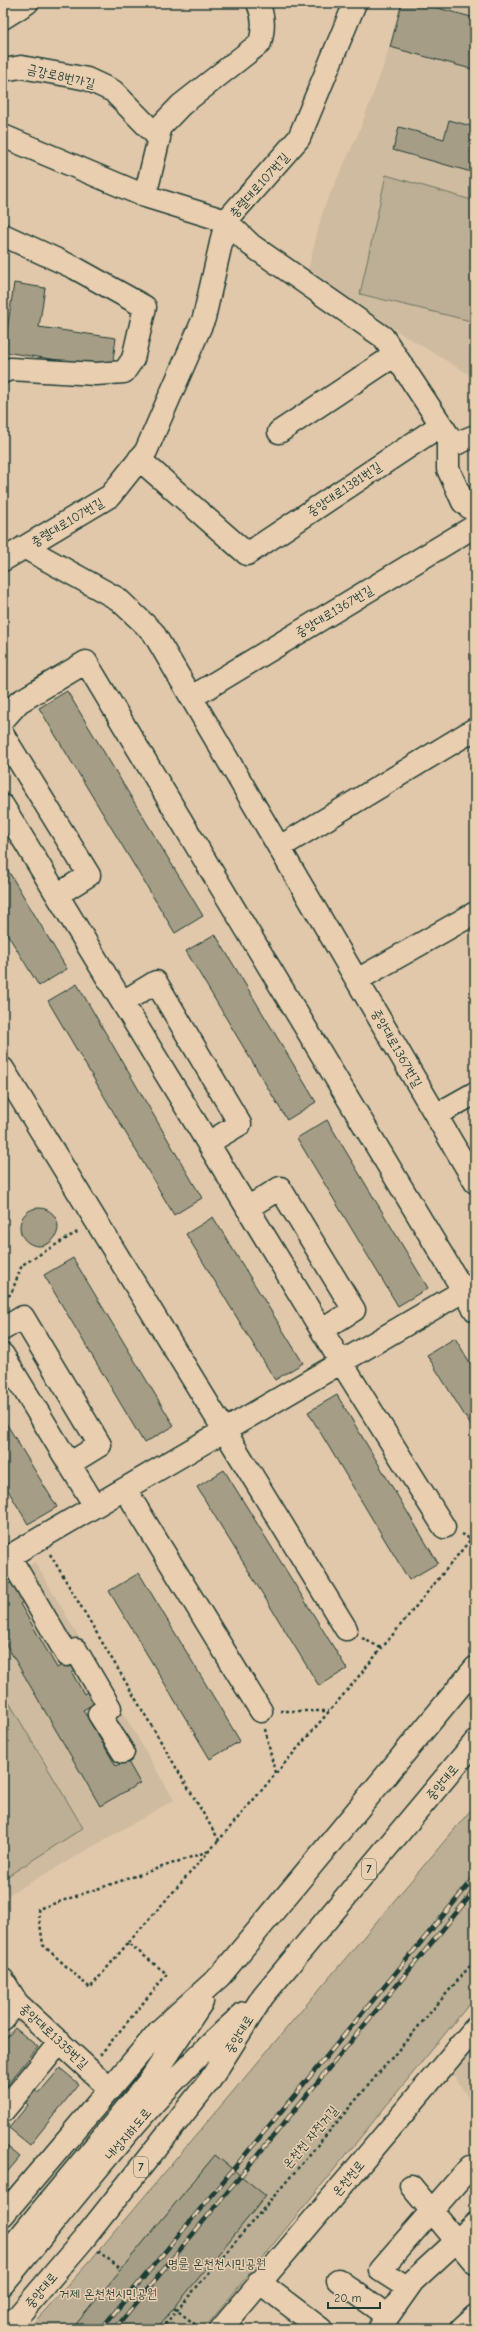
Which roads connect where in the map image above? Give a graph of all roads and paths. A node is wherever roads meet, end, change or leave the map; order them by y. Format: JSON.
{"nodes":[{"id":1,"x":27,"y":3,"type":"edge"},
{"id":2,"x":258,"y":3,"type":"edge"},
{"id":3,"x":355,"y":3,"type":"edge"},
{"id":4,"x":3,"y":18,"type":"edge"},
{"id":5,"x":3,"y":70,"type":"edge"},
{"id":6,"x":154,"y":133,"type":"junction"},
{"id":7,"x":3,"y":136,"type":"edge"},
{"id":8,"x":145,"y":196,"type":"junction"},
{"id":9,"x":226,"y":221,"type":"junction"},
{"id":10,"x":3,"y":235,"type":"edge"},
{"id":11,"x":395,"y":355,"type":"junction"},
{"id":12,"x":5,"y":368,"type":"edge"},
{"id":13,"x":441,"y":424,"type":"junction"},
{"id":14,"x":279,"y":432,"type":"dead end"},
{"id":15,"x":475,"y":436,"type":"edge"},
{"id":16,"x":448,"y":447,"type":"junction"},
{"id":17,"x":139,"y":459,"type":"junction"},
{"id":18,"x":475,"y":512,"type":"edge"},
{"id":19,"x":475,"y":526,"type":"edge"},
{"id":20,"x":24,"y":547,"type":"junction"},
{"id":21,"x":3,"y":560,"type":"edge"},
{"id":22,"x":192,"y":697,"type":"junction"},
{"id":23,"x":3,"y":720,"type":"edge"},
{"id":24,"x":475,"y":729,"type":"edge"},
{"id":25,"x":3,"y":735,"type":"edge"},
{"id":26,"x":3,"y":806,"type":"edge"},
{"id":27,"x":280,"y":847,"type":"junction"},
{"id":28,"x":57,"y":895,"type":"junction"},
{"id":29,"x":475,"y":914,"type":"edge"},
{"id":30,"x":357,"y":980,"type":"junction"},
{"id":31,"x":122,"y":1002,"type":"junction"},
{"id":32,"x":3,"y":1069,"type":"edge"},
{"id":33,"x":475,"y":1093,"type":"edge"},
{"id":34,"x":436,"y":1115,"type":"junction"},
{"id":35,"x":208,"y":1143,"type":"junction"},
{"id":36,"x":475,"y":1182,"type":"edge"},
{"id":37,"x":247,"y":1208,"type":"junction"},
{"id":38,"x":96,"y":1221,"type":"junction"},
{"id":39,"x":469,"y":1288,"type":"edge"},
{"id":40,"x":3,"y":1299,"type":"edge"},
{"id":41,"x":475,"y":1310,"type":"edge"},
{"id":42,"x":3,"y":1329,"type":"edge"},
{"id":43,"x":322,"y":1330,"type":"junction"},
{"id":44,"x":3,"y":1355,"type":"edge"},
{"id":45,"x":341,"y":1362,"type":"junction"},
{"id":46,"x":224,"y":1431,"type":"junction"},
{"id":47,"x":69,"y":1464,"type":"junction"},
{"id":48,"x":125,"y":1489,"type":"junction"},
{"id":49,"x":95,"y":1506,"type":"junction"},
{"id":50,"x":444,"y":1526,"type":"dead end"},
{"id":51,"x":6,"y":1558,"type":"edge"},
{"id":52,"x":346,"y":1629,"type":"dead end"},
{"id":53,"x":475,"y":1668,"type":"edge"},
{"id":54,"x":261,"y":1711,"type":"junction"},
{"id":55,"x":329,"y":1711,"type":"dead end"},
{"id":56,"x":475,"y":1742,"type":"edge"},
{"id":57,"x":123,"y":1752,"type":"dead end"},
{"id":58,"x":275,"y":1774,"type":"dead end"},
{"id":59,"x":219,"y":1840,"type":"dead end"},
{"id":60,"x":209,"y":1851,"type":"junction"},
{"id":61,"x":128,"y":1943,"type":"junction"},
{"id":62,"x":475,"y":1960,"type":"edge"},
{"id":63,"x":220,"y":1976,"type":"junction"},
{"id":64,"x":3,"y":1980,"type":"edge"},
{"id":65,"x":263,"y":1996,"type":"junction"},
{"id":66,"x":17,"y":2003,"type":"junction"},
{"id":67,"x":3,"y":2019,"type":"edge"},
{"id":68,"x":475,"y":2028,"type":"edge"},
{"id":69,"x":60,"y":2042,"type":"junction"},
{"id":70,"x":88,"y":2069,"type":"junction"},
{"id":71,"x":157,"y":2085,"type":"junction"},
{"id":72,"x":109,"y":2088,"type":"junction"},
{"id":73,"x":3,"y":2111,"type":"edge"},
{"id":74,"x":470,"y":2167,"type":"dead end"},
{"id":75,"x":411,"y":2186,"type":"dead end"},
{"id":76,"x":430,"y":2212,"type":"junction"},
{"id":77,"x":3,"y":2215,"type":"edge"},
{"id":78,"x":475,"y":2224,"type":"edge"},
{"id":79,"x":83,"y":2240,"type":"junction"},
{"id":80,"x":456,"y":2240,"type":"junction"},
{"id":81,"x":3,"y":2257,"type":"edge"},
{"id":82,"x":475,"y":2263,"type":"edge"},
{"id":83,"x":121,"y":2269,"type":"dead end"},
{"id":84,"x":338,"y":2280,"type":"dead end"},
{"id":85,"x":259,"y":2282,"type":"junction"},
{"id":86,"x":3,"y":2284,"type":"edge"},
{"id":87,"x":408,"y":2288,"type":"junction"},
{"id":88,"x":174,"y":2308,"type":"dead end"},
{"id":89,"x":475,"y":2316,"type":"edge"},
{"id":90,"x":384,"y":2323,"type":"edge"},
{"id":91,"x":7,"y":2329,"type":"edge"},
{"id":92,"x":161,"y":2329,"type":"edge"},
{"id":93,"x":201,"y":2329,"type":"edge"},
{"id":94,"x":221,"y":2329,"type":"edge"},
{"id":95,"x":321,"y":2329,"type":"edge"},
{"id":96,"x":461,"y":2329,"type":"edge"}],
"edges":[{"from":1,"to":4,"type":"street"},
{"from":2,"to":6,"type":"street"},
{"from":3,"to":9,"type":"street","name":"충렬대로107번길"},
{"from":5,"to":6,"type":"street","name":"금강로8번가길"},
{"from":6,"to":8,"type":"street"},
{"from":7,"to":8,"type":"street"},
{"from":8,"to":9,"type":"street"},
{"from":9,"to":11,"type":"street"},
{"from":9,"to":17,"type":"street","name":"충렬대로107번길"},
{"from":10,"to":12,"type":"street"},
{"from":11,"to":13,"type":"street"},
{"from":11,"to":14,"type":"street"},
{"from":13,"to":16,"type":"street"},
{"from":13,"to":17,"type":"street","name":"중앙대로1381번길"},
{"from":15,"to":16,"type":"street"},
{"from":16,"to":18,"type":"street"},
{"from":17,"to":20,"type":"street","name":"충렬대로107번길"},
{"from":19,"to":22,"type":"street","name":"중앙대로1367번길"},
{"from":20,"to":21,"type":"street","name":"충렬대로107번길"},
{"from":20,"to":22,"type":"street","name":"중앙대로1367번길"},
{"from":22,"to":27,"type":"street","name":"중앙대로1367번길"},
{"from":23,"to":39,"type":"street"},
{"from":24,"to":27,"type":"street"},
{"from":25,"to":28,"type":"street"},
{"from":26,"to":28,"type":"street"},
{"from":27,"to":30,"type":"street","name":"중앙대로1367번길"},
{"from":28,"to":31,"type":"street"},
{"from":29,"to":30,"type":"street"},
{"from":30,"to":34,"type":"street","name":"중앙대로1367번길"},
{"from":31,"to":35,"type":"street"},
{"from":31,"to":35,"type":"street"},
{"from":32,"to":38,"type":"street"},
{"from":33,"to":34,"type":"street"},
{"from":34,"to":36,"type":"street","name":"중앙대로1367번길"},
{"from":35,"to":37,"type":"street"},
{"from":37,"to":43,"type":"street"},
{"from":37,"to":43,"type":"street"},
{"from":38,"to":40,"type":"path"},
{"from":38,"to":46,"type":"street"},
{"from":39,"to":41,"type":"street"},
{"from":39,"to":45,"type":"street"},
{"from":42,"to":47,"type":"street"},
{"from":43,"to":45,"type":"street"},
{"from":44,"to":47,"type":"street"},
{"from":45,"to":46,"type":"street"},
{"from":45,"to":50,"type":"street"},
{"from":46,"to":48,"type":"street"},
{"from":46,"to":52,"type":"street"},
{"from":47,"to":49,"type":"street"},
{"from":48,"to":49,"type":"street"},
{"from":48,"to":54,"type":"street"},
{"from":49,"to":51,"type":"street"},
{"from":51,"to":57,"type":"street"},
{"from":53,"to":63,"type":"street"},
{"from":54,"to":55,"type":"path"},
{"from":54,"to":58,"type":"path"},
{"from":56,"to":65,"type":"street","name":"중앙대로","number":"7"},
{"from":59,"to":60,"type":"path"},
{"from":60,"to":61,"type":"path"},
{"from":60,"to":61,"type":"path"},
{"from":61,"to":70,"type":"path"},
{"from":62,"to":92,"type":"path","name":"온천천 자전거길"},
{"from":63,"to":71,"type":"street","name":"내성지하도로"},
{"from":63,"to":72,"type":"street"},
{"from":64,"to":66,"type":"street","name":"중앙대로1335번길"},
{"from":65,"to":71,"type":"street","name":"내성지하도로"},
{"from":65,"to":79,"type":"street","name":"중앙대로","number":"7"},
{"from":66,"to":67,"type":"street"},
{"from":66,"to":69,"type":"street","name":"중앙대로1335번길"},
{"from":68,"to":85,"type":"street","name":"온천천로"},
{"from":69,"to":70,"type":"street","name":"중앙대로1335번길"},
{"from":69,"to":73,"type":"street"},
{"from":70,"to":72,"type":"street","name":"중앙대로1335번길"},
{"from":71,"to":81,"type":"street","name":"내성지하도로"},
{"from":71,"to":86,"type":"street","name":"내성지하도로","number":"7"},
{"from":72,"to":77,"type":"street"},
{"from":74,"to":76,"type":"street"},
{"from":75,"to":76,"type":"street"},
{"from":76,"to":80,"type":"street"},
{"from":76,"to":87,"type":"street"},
{"from":78,"to":80,"type":"street"},
{"from":79,"to":83,"type":"path"},
{"from":79,"to":91,"type":"street","name":"중앙대로","number":"7"},
{"from":80,"to":82,"type":"street"},
{"from":80,"to":87,"type":"street"},
{"from":84,"to":90,"type":"street"},
{"from":85,"to":94,"type":"street","name":"온천천로"},
{"from":85,"to":95,"type":"street"},
{"from":87,"to":90,"type":"street"},
{"from":88,"to":93,"type":"path","bridge":true},
{"from":89,"to":96,"type":"street"}]}
